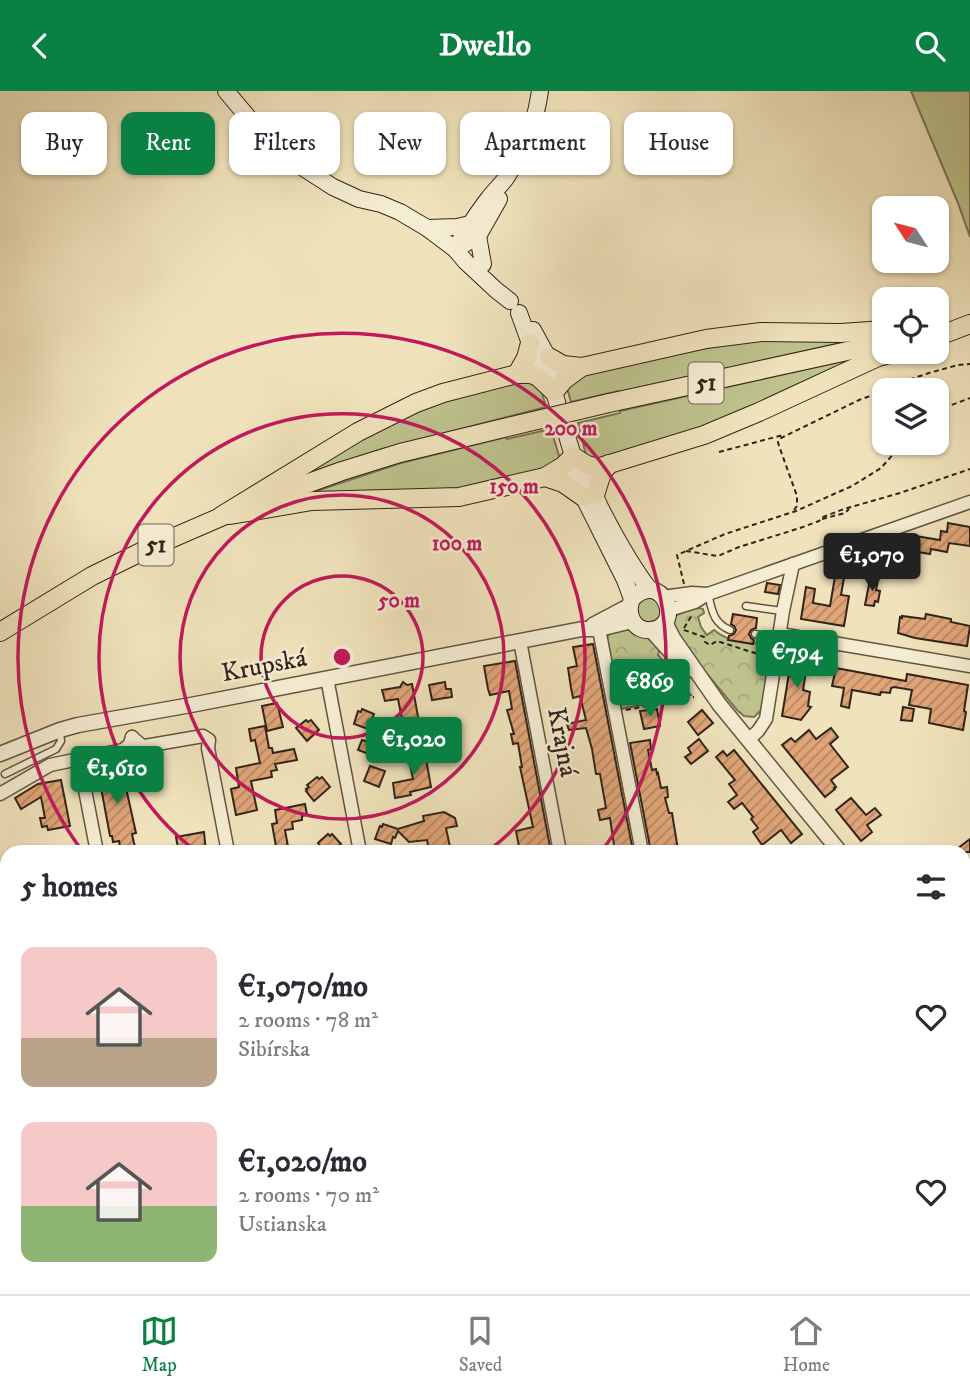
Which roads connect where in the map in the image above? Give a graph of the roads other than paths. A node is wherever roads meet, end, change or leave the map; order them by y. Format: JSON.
{"nodes":[{"id":1,"x":226,"y":91,"type":"edge"},
{"id":2,"x":540,"y":91,"type":"edge"},
{"id":3,"x":427,"y":228,"type":"junction"},
{"id":4,"x":474,"y":230,"type":"junction"},
{"id":5,"x":455,"y":249,"type":"junction"},
{"id":6,"x":483,"y":264,"type":"junction"},
{"id":7,"x":514,"y":307,"type":"junction"},
{"id":8,"x":970,"y":323,"type":"edge"},
{"id":9,"x":949,"y":324,"type":"edge"},
{"id":10,"x":949,"y":328,"type":"edge"},
{"id":11,"x":872,"y":331,"type":"edge"},
{"id":12,"x":949,"y":332,"type":"edge"},
{"id":13,"x":530,"y":343,"type":"junction"},
{"id":14,"x":872,"y":346,"type":"edge"},
{"id":15,"x":549,"y":357,"type":"junction"},
{"id":16,"x":872,"y":361,"type":"edge"},
{"id":17,"x":582,"y":367,"type":"junction"},
{"id":18,"x":517,"y":374,"type":"junction"},
{"id":19,"x":554,"y":391,"type":"junction"},
{"id":20,"x":573,"y":456,"type":"junction"},
{"id":21,"x":609,"y":464,"type":"junction"},
{"id":22,"x":545,"y":478,"type":"junction"},
{"id":23,"x":589,"y":496,"type":"junction"},
{"id":24,"x":970,"y":502,"type":"edge"},
{"id":25,"x":221,"y":516,"type":"junction"},
{"id":26,"x":793,"y":564,"type":"junction"},
{"id":27,"x":708,"y":594,"type":"junction"},
{"id":28,"x":746,"y":606,"type":"dead end"},
{"id":29,"x":631,"y":609,"type":"junction"},
{"id":30,"x":660,"y":610,"type":"junction"},
{"id":31,"x":783,"y":611,"type":"junction"},
{"id":32,"x":582,"y":629,"type":"junction"},
{"id":33,"x":599,"y":629,"type":"junction"},
{"id":34,"x":730,"y":630,"type":"dead end"},
{"id":35,"x":0,"y":632,"type":"edge"},
{"id":36,"x":755,"y":634,"type":"dead end"},
{"id":37,"x":780,"y":634,"type":"junction"},
{"id":38,"x":520,"y":641,"type":"junction"},
{"id":39,"x":970,"y":666,"type":"edge"},
{"id":40,"x":327,"y":678,"type":"junction"},
{"id":41,"x":127,"y":717,"type":"junction"},
{"id":42,"x":60,"y":730,"type":"junction"},
{"id":43,"x":132,"y":737,"type":"junction"},
{"id":44,"x":748,"y":740,"type":"junction"},
{"id":45,"x":0,"y":754,"type":"edge"},
{"id":46,"x":79,"y":759,"type":"junction"},
{"id":47,"x":5,"y":774,"type":"dead end"},
{"id":48,"x":0,"y":794,"type":"edge"},
{"id":49,"x":96,"y":845,"type":"edge"},
{"id":50,"x":227,"y":845,"type":"edge"},
{"id":51,"x":359,"y":845,"type":"edge"},
{"id":52,"x":559,"y":845,"type":"edge"},
{"id":53,"x":641,"y":845,"type":"edge"},
{"id":54,"x":834,"y":845,"type":"edge"}],
"edges":[{"from":1,"to":3,"type":"main road"},
{"from":2,"to":4,"type":"main road"},
{"from":3,"to":4,"type":"main road"},
{"from":3,"to":5,"type":"main road"},
{"from":4,"to":5,"type":"main road"},
{"from":4,"to":6,"type":"main road"},
{"from":5,"to":6,"type":"main road"},
{"from":5,"to":7,"type":"main road"},
{"from":6,"to":7,"type":"main road"},
{"from":7,"to":13,"type":"main road"},
{"from":7,"to":15,"type":"main road"},
{"from":8,"to":9,"type":"main road"},
{"from":8,"to":10,"type":"main road"},
{"from":8,"to":12,"type":"main road"},
{"from":11,"to":17,"type":"main road"},
{"from":13,"to":18,"type":"main road"},
{"from":13,"to":19,"type":"main road"},
{"from":14,"to":25,"type":"main road","number":"51","bridge":true},
{"from":15,"to":17,"type":"main road"},
{"from":15,"to":19,"type":"main road"},
{"from":16,"to":21,"type":"main road"},
{"from":17,"to":19,"type":"main road"},
{"from":18,"to":19,"type":"main road"},
{"from":18,"to":25,"type":"main road"},
{"from":19,"to":20,"type":"main road"},
{"from":20,"to":21,"type":"main road"},
{"from":20,"to":22,"type":"main road"},
{"from":20,"to":23,"type":"main road"},
{"from":21,"to":23,"type":"main road"},
{"from":22,"to":23,"type":"main road"},
{"from":22,"to":25,"type":"main road"},
{"from":23,"to":29,"type":"main road"},
{"from":23,"to":30,"type":"main road"},
{"from":24,"to":26,"type":"street"},
{"from":25,"to":35,"type":"main road","number":"51"},
{"from":26,"to":27,"type":"street"},
{"from":26,"to":31,"type":"street"},
{"from":27,"to":30,"type":"street"},
{"from":27,"to":30,"type":"street"},
{"from":27,"to":34,"type":"lane"},
{"from":28,"to":31,"type":"lane"},
{"from":29,"to":30,"type":"main road"},
{"from":29,"to":30,"type":"main road"},
{"from":29,"to":32,"type":"street","name":"Krupská"},
{"from":29,"to":33,"type":"street","name":"Krupská"},
{"from":30,"to":44,"type":"street"},
{"from":31,"to":37,"type":"street"},
{"from":32,"to":33,"type":"street","name":"Krupská"},
{"from":32,"to":38,"type":"street","name":"Krupská"},
{"from":33,"to":53,"type":"street"},
{"from":36,"to":37,"type":"lane"},
{"from":37,"to":39,"type":"street"},
{"from":37,"to":44,"type":"street"},
{"from":38,"to":40,"type":"street","name":"Krupská"},
{"from":38,"to":52,"type":"street","name":"Krajná"},
{"from":40,"to":41,"type":"street","name":"Krupská"},
{"from":40,"to":51,"type":"street"},
{"from":41,"to":42,"type":"street","name":"Krupská"},
{"from":41,"to":43,"type":"street"},
{"from":42,"to":45,"type":"street","name":"Krupská"},
{"from":42,"to":47,"type":"lane"},
{"from":43,"to":46,"type":"street"},
{"from":43,"to":50,"type":"street"},
{"from":44,"to":54,"type":"street"},
{"from":46,"to":48,"type":"street"},
{"from":46,"to":49,"type":"street"}]}
